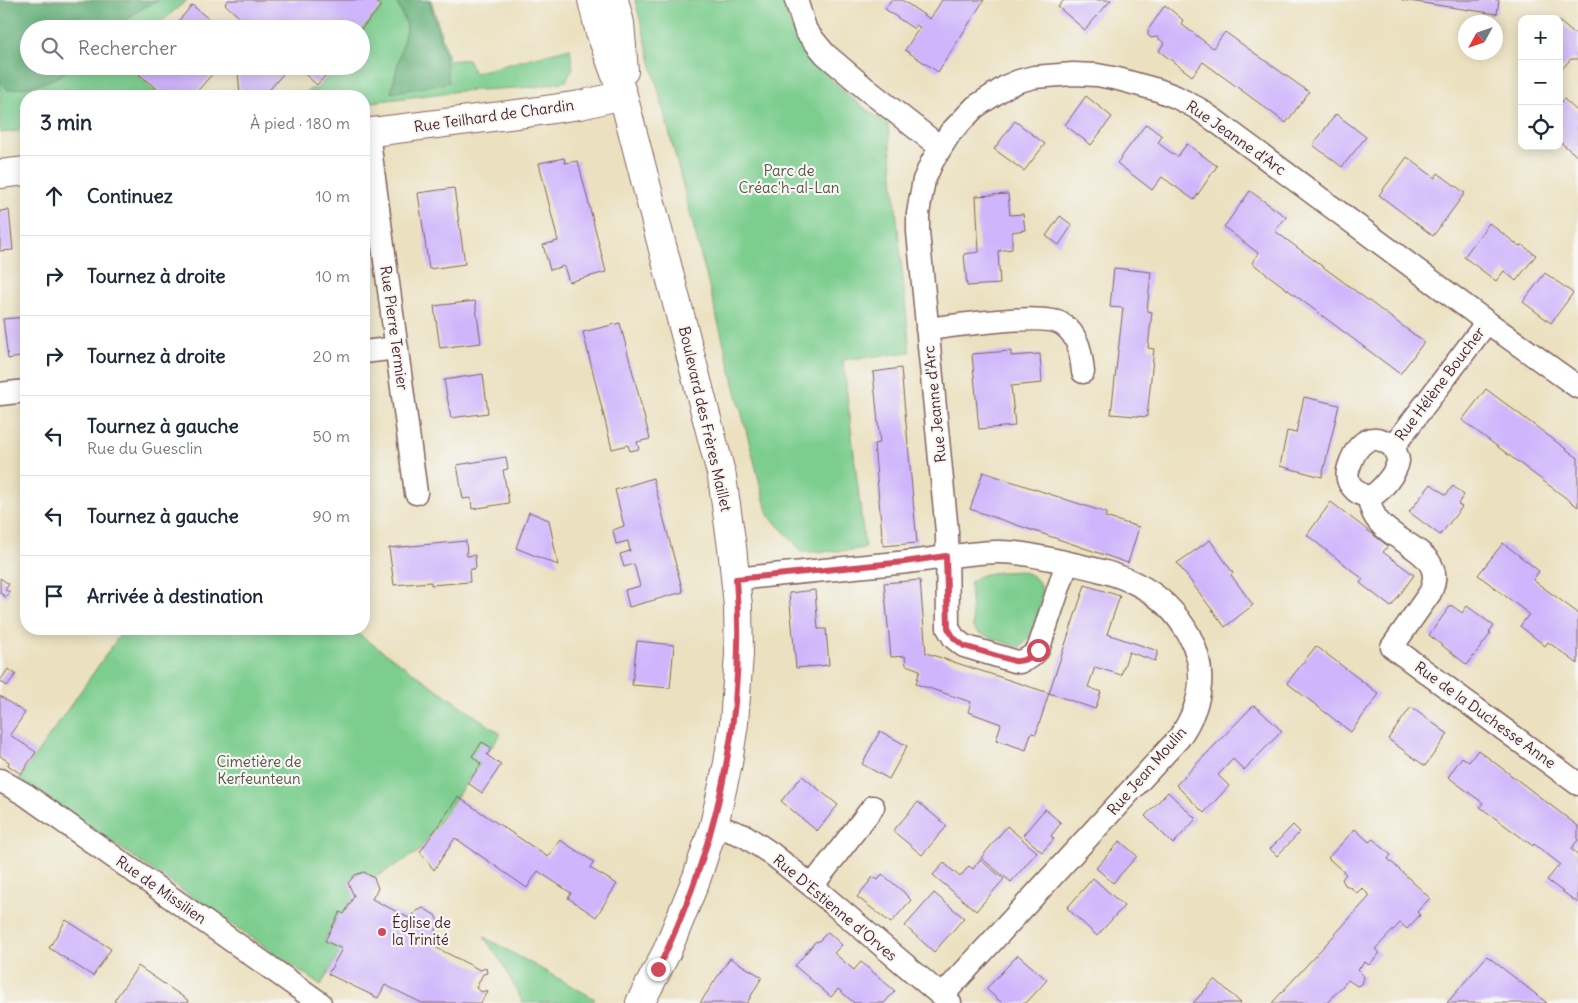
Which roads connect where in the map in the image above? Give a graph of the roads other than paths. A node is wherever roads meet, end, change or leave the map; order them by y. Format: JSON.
{"nodes":[{"id":1,"x":796,"y":0,"type":"edge"},
{"id":2,"x":603,"y":1,"type":"edge"},
{"id":3,"x":623,"y":95,"type":"junction"},
{"id":4,"x":370,"y":132,"type":"edge"},
{"id":5,"x":940,"y":147,"type":"junction"},
{"id":6,"x":370,"y":161,"type":"edge"},
{"id":7,"x":20,"y":172,"type":"edge"},
{"id":8,"x":0,"y":174,"type":"edge"},
{"id":9,"x":1487,"y":322,"type":"junction"},
{"id":10,"x":928,"y":329,"type":"junction"},
{"id":11,"x":397,"y":348,"type":"junction"},
{"id":12,"x":370,"y":351,"type":"edge"},
{"id":13,"x":1083,"y":372,"type":"dead end"},
{"id":14,"x":1578,"y":387,"type":"edge"},
{"id":15,"x":20,"y":392,"type":"edge"},
{"id":16,"x":0,"y":394,"type":"edge"},
{"id":17,"x":1393,"y":446,"type":"junction"},
{"id":18,"x":416,"y":493,"type":"dead end"},
{"id":19,"x":1369,"y":496,"type":"junction"},
{"id":20,"x":946,"y":556,"type":"junction"},
{"id":21,"x":1067,"y":563,"type":"junction"},
{"id":22,"x":736,"y":579,"type":"junction"},
{"id":23,"x":7,"y":784,"type":"edge"},
{"id":24,"x":1578,"y":784,"type":"edge"},
{"id":25,"x":873,"y":807,"type":"dead end"},
{"id":26,"x":714,"y":825,"type":"junction"},
{"id":27,"x":812,"y":886,"type":"junction"},
{"id":28,"x":946,"y":1000,"type":"edge"},
{"id":29,"x":320,"y":1003,"type":"edge"},
{"id":30,"x":640,"y":1003,"type":"edge"}],
"edges":[{"from":1,"to":5,"type":"street"},
{"from":2,"to":3,"type":"street","name":"Boulevard des Frères Maillet"},
{"from":3,"to":4,"type":"street","name":"Rue Teilhard de Chardin"},
{"from":3,"to":22,"type":"street","name":"Boulevard des Frères Maillet"},
{"from":5,"to":9,"type":"street","name":"Rue Jeanne d'Arc"},
{"from":5,"to":10,"type":"street","name":"Rue Jeanne d'Arc"},
{"from":6,"to":11,"type":"street","name":"Rue Pierre Termier"},
{"from":7,"to":8,"type":"street"},
{"from":9,"to":14,"type":"street","name":"Rue Jeanne d'Arc"},
{"from":9,"to":17,"type":"street","name":"Rue Hélène Boucher"},
{"from":10,"to":13,"type":"street"},
{"from":10,"to":20,"type":"street","name":"Rue Jeanne d'Arc"},
{"from":11,"to":12,"type":"street"},
{"from":11,"to":18,"type":"street","name":"Rue Pierre Termier"},
{"from":15,"to":16,"type":"street"},
{"from":17,"to":19,"type":"street","name":"Rue Hélène Boucher"},
{"from":17,"to":19,"type":"street","name":"Rue Hélène Boucher"},
{"from":19,"to":24,"type":"street","name":"Rue de la Duchesse Anne"},
{"from":20,"to":21,"type":"street","name":"Rue Jean Moulin"},
{"from":20,"to":21,"type":"street","name":"Rue Jeanne d'Arc"},
{"from":20,"to":22,"type":"street","name":"Rue Jean Moulin"},
{"from":21,"to":28,"type":"street","name":"Rue Jean Moulin"},
{"from":22,"to":26,"type":"street","name":"Boulevard des Frères Maillet"},
{"from":23,"to":29,"type":"street","name":"Rue de Missilien"},
{"from":25,"to":27,"type":"street"},
{"from":26,"to":27,"type":"street","name":"Rue D'Estienne d'Orves"},
{"from":26,"to":30,"type":"street","name":"Boulevard des Frères Maillet"},
{"from":27,"to":28,"type":"street","name":"Rue D'Estienne d'Orves"}]}
